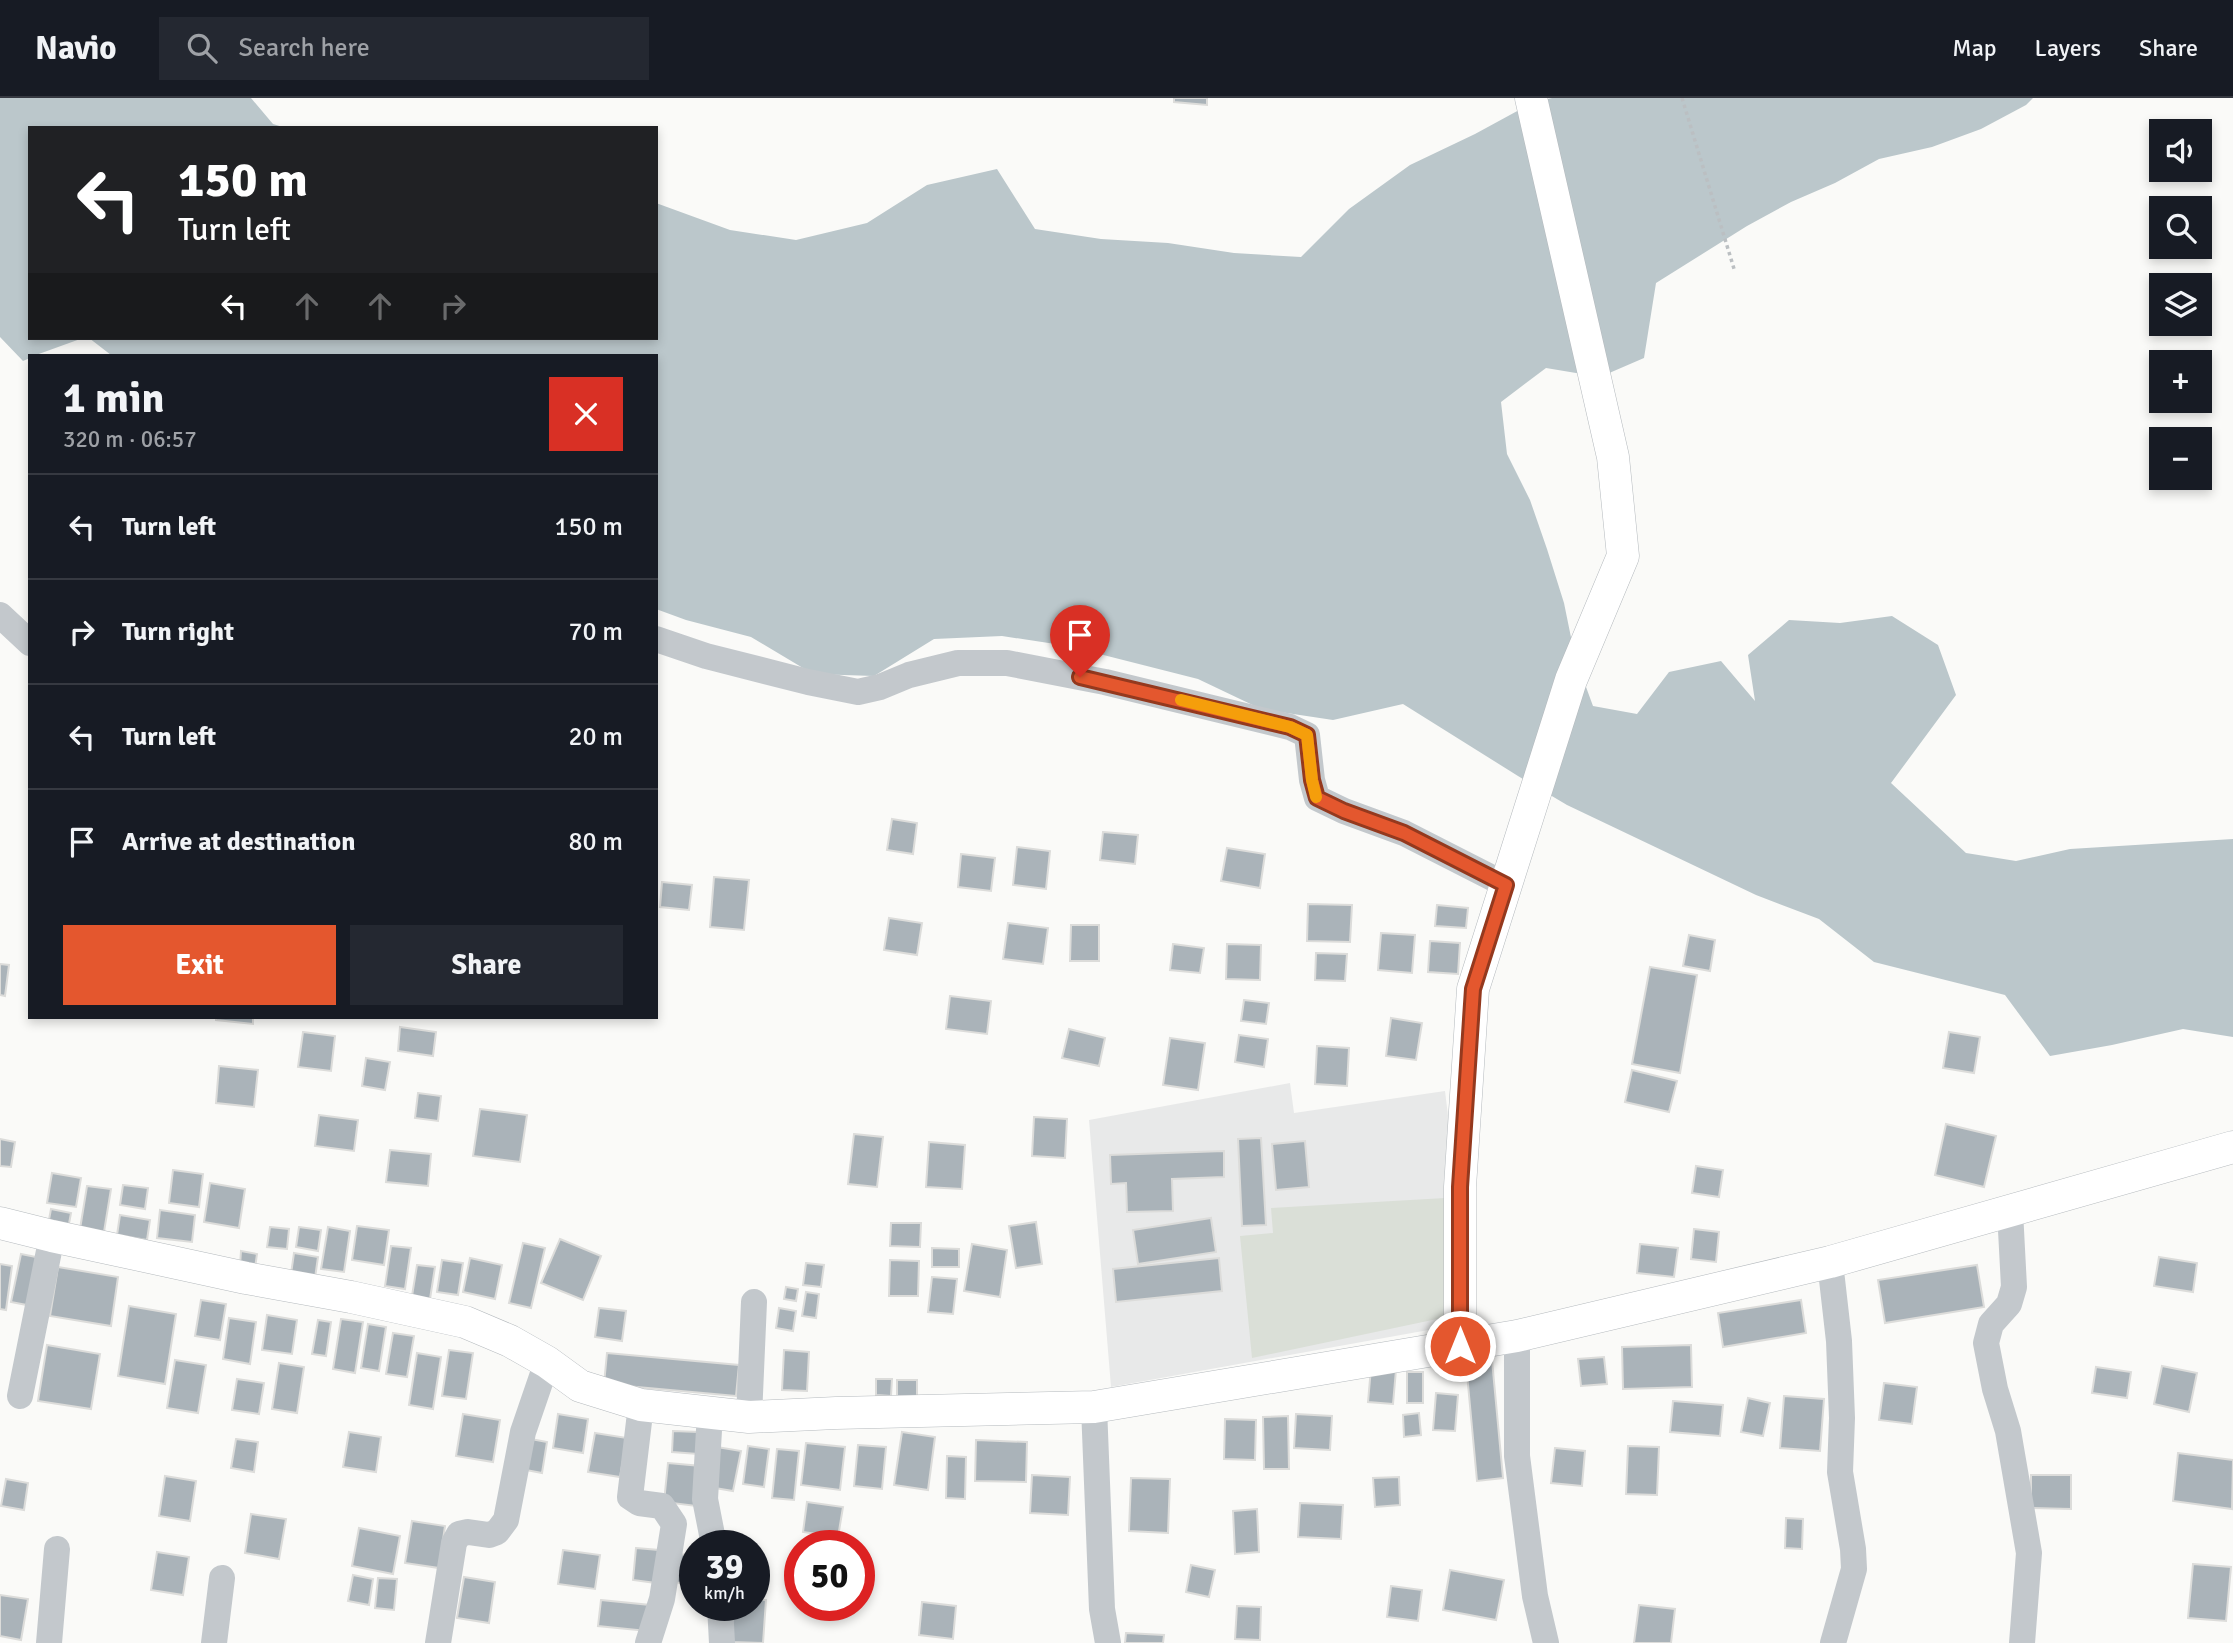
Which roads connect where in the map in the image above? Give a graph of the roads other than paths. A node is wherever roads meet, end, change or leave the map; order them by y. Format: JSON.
{"nodes":[{"id":1,"x":1531,"y":98,"type":"edge"},
{"id":2,"x":0,"y":615,"type":"edge"},
{"id":3,"x":658,"y":640,"type":"edge"},
{"id":4,"x":28,"y":641,"type":"edge"},
{"id":5,"x":1506,"y":885,"type":"junction"},
{"id":6,"x":2233,"y":1147,"type":"edge"},
{"id":7,"x":2010,"y":1211,"type":"junction"},
{"id":8,"x":0,"y":1223,"type":"edge"},
{"id":9,"x":52,"y":1236,"type":"junction"},
{"id":10,"x":1830,"y":1262,"type":"junction"},
{"id":11,"x":754,"y":1302,"type":"dead end"},
{"id":12,"x":1517,"y":1336,"type":"junction"},
{"id":13,"x":1460,"y":1346,"type":"junction"},
{"id":14,"x":547,"y":1362,"type":"junction"},
{"id":15,"x":20,"y":1396,"type":"dead end"},
{"id":16,"x":641,"y":1405,"type":"junction"},
{"id":17,"x":1094,"y":1407,"type":"junction"},
{"id":18,"x":710,"y":1413,"type":"junction"},
{"id":19,"x":749,"y":1417,"type":"junction"},
{"id":20,"x":711,"y":1530,"type":"edge"},
{"id":21,"x":57,"y":1549,"type":"dead end"},
{"id":22,"x":222,"y":1578,"type":"dead end"},
{"id":23,"x":721,"y":1621,"type":"edge"},
{"id":24,"x":49,"y":1643,"type":"edge"},
{"id":25,"x":214,"y":1643,"type":"edge"},
{"id":26,"x":438,"y":1643,"type":"edge"},
{"id":27,"x":648,"y":1643,"type":"edge"},
{"id":28,"x":722,"y":1643,"type":"edge"},
{"id":29,"x":1108,"y":1643,"type":"edge"},
{"id":30,"x":1546,"y":1643,"type":"edge"},
{"id":31,"x":1833,"y":1643,"type":"edge"},
{"id":32,"x":2022,"y":1643,"type":"edge"}],
"edges":[{"from":1,"to":5,"type":"main road"},
{"from":2,"to":4,"type":"street"},
{"from":3,"to":5,"type":"street"},
{"from":5,"to":13,"type":"main road"},
{"from":6,"to":7,"type":"main road"},
{"from":7,"to":10,"type":"main road"},
{"from":7,"to":32,"type":"street"},
{"from":8,"to":9,"type":"main road"},
{"from":9,"to":14,"type":"main road"},
{"from":9,"to":15,"type":"street"},
{"from":10,"to":12,"type":"main road"},
{"from":10,"to":31,"type":"street"},
{"from":11,"to":19,"type":"street"},
{"from":12,"to":13,"type":"main road"},
{"from":12,"to":30,"type":"street"},
{"from":13,"to":17,"type":"main road"},
{"from":14,"to":16,"type":"main road"},
{"from":14,"to":26,"type":"street"},
{"from":16,"to":18,"type":"main road"},
{"from":16,"to":27,"type":"street"},
{"from":17,"to":19,"type":"main road"},
{"from":17,"to":29,"type":"street"},
{"from":18,"to":19,"type":"main road"},
{"from":18,"to":20,"type":"street"},
{"from":21,"to":24,"type":"street"},
{"from":22,"to":25,"type":"street"},
{"from":23,"to":28,"type":"street"}]}
